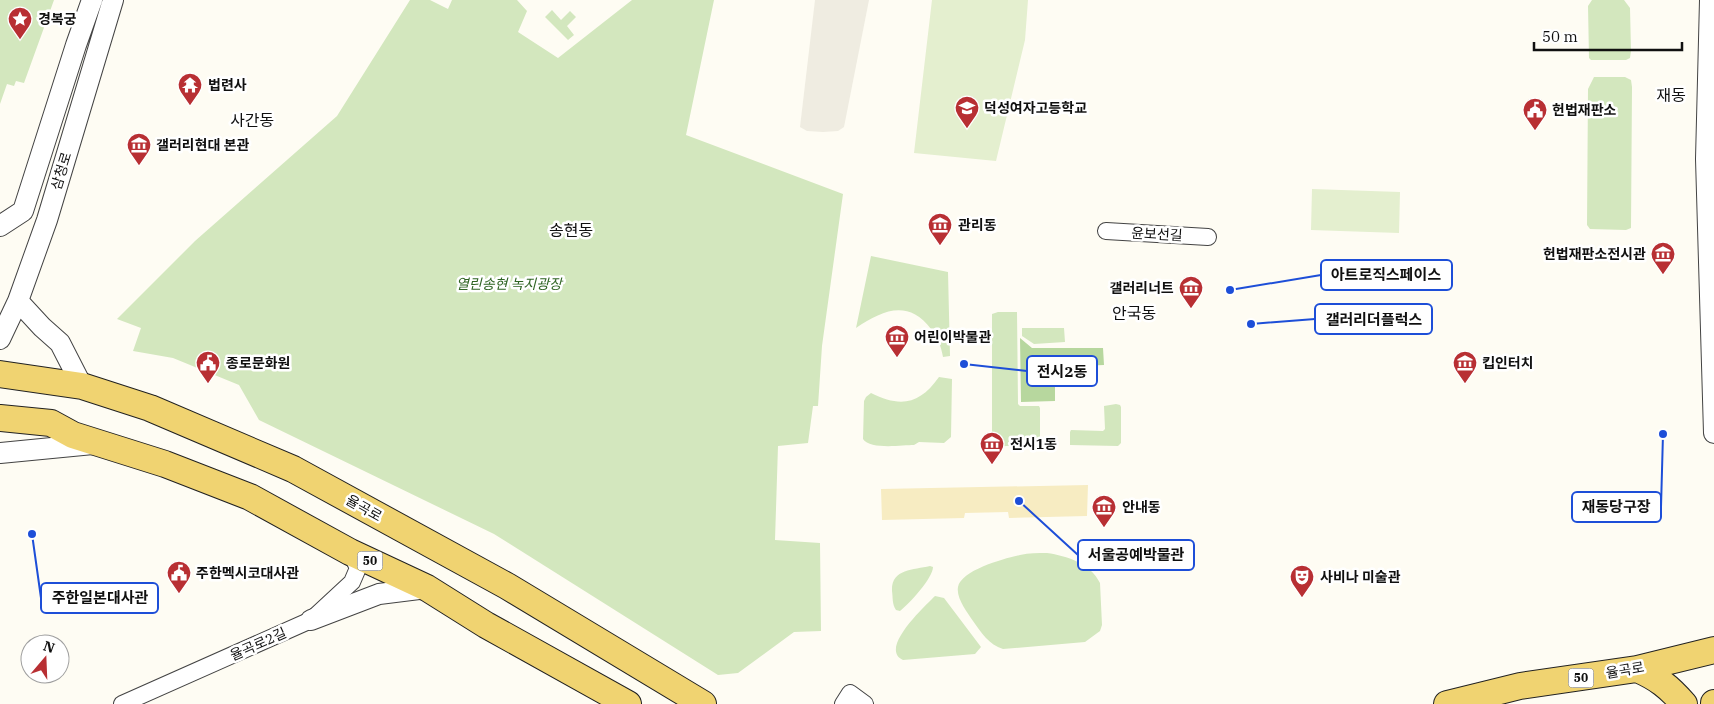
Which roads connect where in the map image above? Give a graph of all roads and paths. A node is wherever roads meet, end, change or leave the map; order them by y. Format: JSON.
{"nodes":[{"id":1,"x":92,"y":0,"type":"edge"},
{"id":2,"x":113,"y":0,"type":"edge"},
{"id":3,"x":1710,"y":0,"type":"edge"},
{"id":4,"x":0,"y":226,"type":"edge"},
{"id":5,"x":1106,"y":231,"type":"dead end"},
{"id":6,"x":1208,"y":237,"type":"dead end"},
{"id":7,"x":18,"y":301,"type":"junction"},
{"id":8,"x":0,"y":340,"type":"edge"},
{"id":9,"x":0,"y":374,"type":"edge"},
{"id":10,"x":82,"y":386,"type":"junction"},
{"id":11,"x":0,"y":418,"type":"edge"},
{"id":12,"x":1714,"y":433,"type":"edge"},
{"id":13,"x":101,"y":443,"type":"junction"},
{"id":14,"x":0,"y":453,"type":"edge"},
{"id":15,"x":350,"y":552,"type":"junction"},
{"id":16,"x":427,"y":588,"type":"junction"},
{"id":17,"x":311,"y":620,"type":"junction"},
{"id":18,"x":1714,"y":650,"type":"edge"},
{"id":19,"x":1637,"y":669,"type":"junction"},
{"id":20,"x":154,"y":698,"type":"edge"},
{"id":21,"x":846,"y":698,"type":"edge"},
{"id":22,"x":122,"y":704,"type":"edge"},
{"id":23,"x":628,"y":704,"type":"edge"},
{"id":24,"x":703,"y":704,"type":"edge"},
{"id":25,"x":865,"y":704,"type":"edge"},
{"id":26,"x":1447,"y":704,"type":"edge"},
{"id":27,"x":1684,"y":704,"type":"edge"}],
"edges":[{"from":1,"to":4,"type":"street","name":"삼청로"},
{"from":2,"to":7,"type":"street","name":"삼청로"},
{"from":3,"to":12,"type":"street"},
{"from":5,"to":6,"type":"street","name":"윤보선길"},
{"from":7,"to":8,"type":"street","name":"삼청로"},
{"from":7,"to":10,"type":"street"},
{"from":9,"to":10,"type":"main road","name":"율곡로"},
{"from":10,"to":24,"type":"main road","name":"율곡로"},
{"from":11,"to":13,"type":"main road","number":"50"},
{"from":13,"to":14,"type":"street"},
{"from":13,"to":15,"type":"main road","number":"50"},
{"from":15,"to":16,"type":"main road","number":"50"},
{"from":15,"to":17,"type":"street","name":"율곡로2길"},
{"from":16,"to":17,"type":"street"},
{"from":16,"to":23,"type":"main road","number":"50"},
{"from":17,"to":20,"type":"street","name":"율곡로2길"},
{"from":18,"to":19,"type":"main road","name":"율곡로","number":"50"},
{"from":19,"to":26,"type":"main road","name":"율곡로","number":"50"},
{"from":19,"to":27,"type":"main road"},
{"from":20,"to":22,"type":"street","name":"율곡로2길"},
{"from":21,"to":25,"type":"street"}]}
